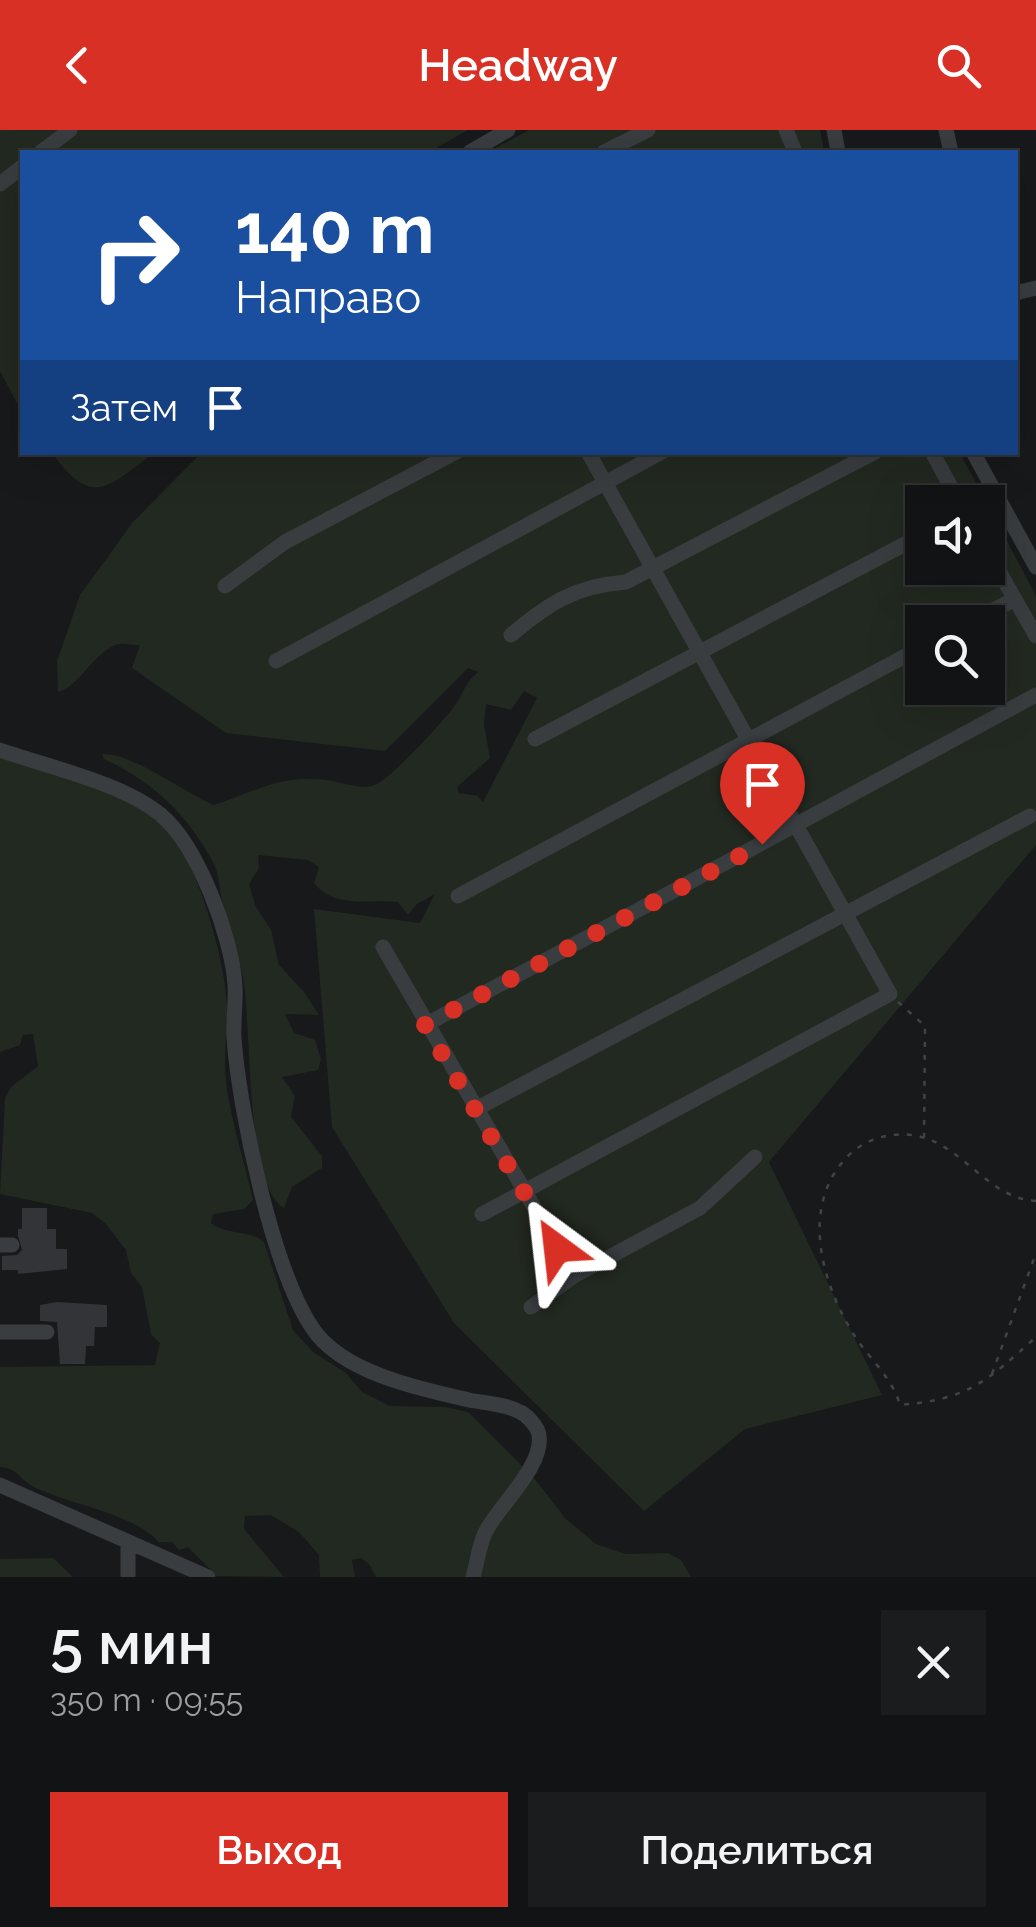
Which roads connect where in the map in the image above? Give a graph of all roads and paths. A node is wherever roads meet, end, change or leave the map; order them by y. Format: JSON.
{"nodes":[{"id":1,"x":70,"y":130,"type":"edge"},
{"id":2,"x":508,"y":130,"type":"edge"},
{"id":3,"x":648,"y":130,"type":"edge"},
{"id":4,"x":44,"y":150,"type":"edge"},
{"id":5,"x":473,"y":150,"type":"edge"},
{"id":6,"x":608,"y":150,"type":"edge"},
{"id":7,"x":20,"y":169,"type":"edge"},
{"id":8,"x":0,"y":184,"type":"edge"},
{"id":9,"x":450,"y":455,"type":"edge"},
{"id":10,"x":590,"y":455,"type":"edge"},
{"id":11,"x":656,"y":455,"type":"edge"},
{"id":12,"x":868,"y":455,"type":"edge"},
{"id":13,"x":934,"y":455,"type":"edge"},
{"id":14,"x":975,"y":455,"type":"edge"},
{"id":15,"x":605,"y":483,"type":"junction"},
{"id":16,"x":950,"y":485,"type":"edge"},
{"id":17,"x":905,"y":544,"type":"edge"},
{"id":18,"x":1036,"y":566,"type":"edge"},
{"id":19,"x":652,"y":568,"type":"junction"},
{"id":20,"x":1005,"y":582,"type":"edge"},
{"id":21,"x":225,"y":586,"type":"dead end"},
{"id":22,"x":1015,"y":599,"type":"junction"},
{"id":23,"x":1003,"y":605,"type":"edge"},
{"id":24,"x":511,"y":634,"type":"dead end"},
{"id":25,"x":1036,"y":636,"type":"edge"},
{"id":26,"x":700,"y":655,"type":"junction"},
{"id":27,"x":905,"y":657,"type":"edge"},
{"id":28,"x":276,"y":661,"type":"dead end"},
{"id":29,"x":1036,"y":696,"type":"edge"},
{"id":30,"x":535,"y":739,"type":"dead end"},
{"id":31,"x":748,"y":739,"type":"junction"},
{"id":32,"x":0,"y":750,"type":"edge"},
{"id":33,"x":1030,"y":816,"type":"dead end"},
{"id":34,"x":796,"y":826,"type":"junction"},
{"id":35,"x":458,"y":896,"type":"dead end"},
{"id":36,"x":844,"y":913,"type":"junction"},
{"id":37,"x":382,"y":947,"type":"dead end"},
{"id":38,"x":890,"y":994,"type":"junction"},
{"id":39,"x":425,"y":1025,"type":"junction"},
{"id":40,"x":474,"y":1110,"type":"junction"},
{"id":41,"x":924,"y":1138,"type":"junction"},
{"id":42,"x":756,"y":1157,"type":"dead end"},
{"id":43,"x":524,"y":1191,"type":"junction"},
{"id":44,"x":1036,"y":1201,"type":"edge"},
{"id":45,"x":482,"y":1214,"type":"dead end"},
{"id":46,"x":1036,"y":1254,"type":"edge"},
{"id":47,"x":574,"y":1276,"type":"junction"},
{"id":48,"x":531,"y":1307,"type":"dead end"},
{"id":49,"x":0,"y":1332,"type":"edge"},
{"id":50,"x":47,"y":1332,"type":"dead end"},
{"id":51,"x":1036,"y":1337,"type":"edge"},
{"id":52,"x":992,"y":1377,"type":"junction"},
{"id":53,"x":0,"y":1485,"type":"edge"},
{"id":54,"x":128,"y":1542,"type":"junction"},
{"id":55,"x":128,"y":1577,"type":"edge"},
{"id":56,"x":208,"y":1577,"type":"edge"},
{"id":57,"x":473,"y":1577,"type":"edge"}],
"edges":[{"from":1,"to":4,"type":"street"},
{"from":2,"to":5,"type":"street"},
{"from":3,"to":6,"type":"street"},
{"from":7,"to":8,"type":"street"},
{"from":9,"to":21,"type":"street"},
{"from":10,"to":15,"type":"street"},
{"from":11,"to":15,"type":"street"},
{"from":12,"to":19,"type":"street"},
{"from":13,"to":16,"type":"street"},
{"from":14,"to":18,"type":"street"},
{"from":15,"to":19,"type":"street"},
{"from":15,"to":28,"type":"street"},
{"from":17,"to":26,"type":"street"},
{"from":19,"to":24,"type":"street"},
{"from":19,"to":26,"type":"street"},
{"from":20,"to":22,"type":"street"},
{"from":22,"to":23,"type":"street"},
{"from":22,"to":25,"type":"street"},
{"from":26,"to":30,"type":"street"},
{"from":26,"to":31,"type":"street"},
{"from":27,"to":31,"type":"street"},
{"from":29,"to":34,"type":"street"},
{"from":31,"to":34,"type":"street"},
{"from":31,"to":35,"type":"street"},
{"from":32,"to":57,"type":"street"},
{"from":33,"to":36,"type":"street"},
{"from":34,"to":36,"type":"street"},
{"from":34,"to":39,"type":"street"},
{"from":36,"to":38,"type":"street"},
{"from":36,"to":40,"type":"street"},
{"from":37,"to":39,"type":"street"},
{"from":38,"to":41,"type":"path"},
{"from":38,"to":43,"type":"street"},
{"from":39,"to":40,"type":"street"},
{"from":40,"to":43,"type":"street"},
{"from":41,"to":44,"type":"path"},
{"from":41,"to":52,"type":"path"},
{"from":42,"to":47,"type":"street"},
{"from":43,"to":45,"type":"street"},
{"from":43,"to":47,"type":"street"},
{"from":46,"to":52,"type":"path"},
{"from":47,"to":48,"type":"street"},
{"from":49,"to":50,"type":"street"},
{"from":51,"to":52,"type":"path"},
{"from":53,"to":54,"type":"street"},
{"from":54,"to":55,"type":"street"},
{"from":54,"to":56,"type":"street"}]}
